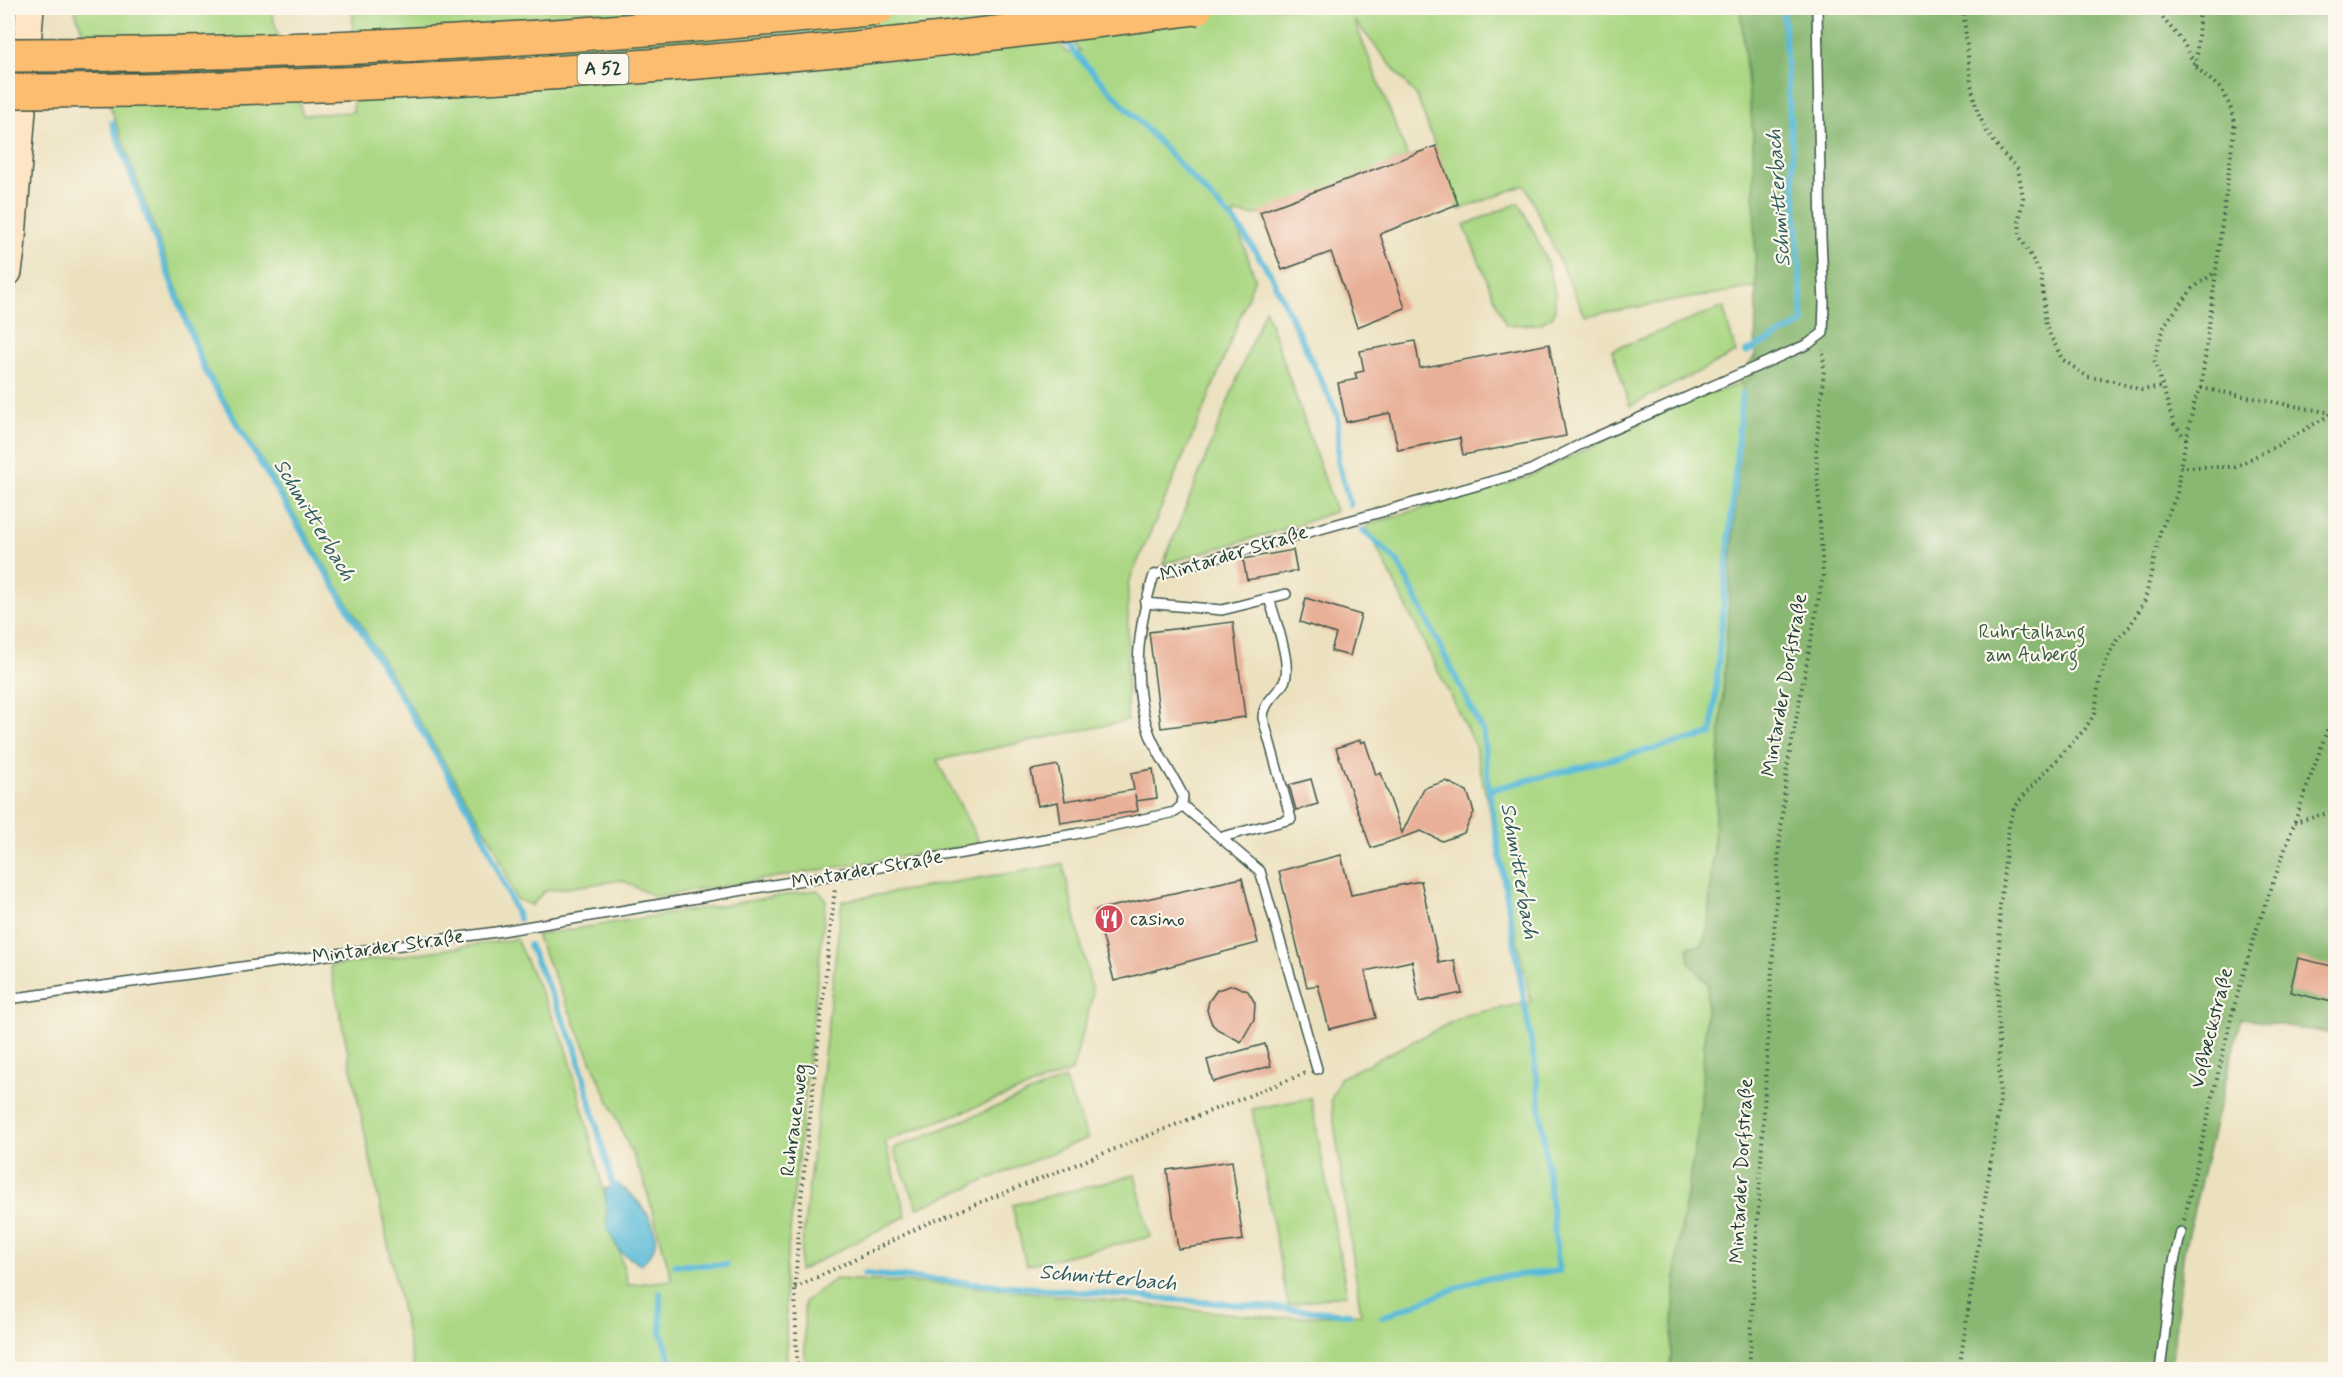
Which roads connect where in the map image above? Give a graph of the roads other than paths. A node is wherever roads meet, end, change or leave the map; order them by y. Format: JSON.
{"nodes":[{"id":1,"x":30,"y":8,"type":"edge"},
{"id":2,"x":878,"y":8,"type":"edge"},
{"id":3,"x":1196,"y":8,"type":"edge"},
{"id":4,"x":1817,"y":8,"type":"edge"},
{"id":5,"x":8,"y":55,"type":"edge"},
{"id":6,"x":8,"y":91,"type":"edge"},
{"id":7,"x":8,"y":272,"type":"edge"},
{"id":8,"x":1286,"y":594,"type":"dead end"},
{"id":9,"x":1269,"y":598,"type":"junction"},
{"id":10,"x":1145,"y":603,"type":"junction"},
{"id":11,"x":1182,"y":805,"type":"junction"},
{"id":12,"x":1222,"y":837,"type":"junction"},
{"id":13,"x":8,"y":999,"type":"edge"},
{"id":14,"x":1317,"y":1069,"type":"road end"},
{"id":15,"x":2181,"y":1232,"type":"road end"},
{"id":16,"x":2160,"y":1370,"type":"edge"}],
"edges":[{"from":1,"to":7,"type":"main road"},
{"from":2,"to":5,"type":"highway","number":"A 52","bridge":true},
{"from":3,"to":6,"type":"highway","number":"A 52","bridge":true},
{"from":4,"to":10,"type":"lane","name":"Mintarder Straße"},
{"from":8,"to":9,"type":"lane"},
{"from":9,"to":10,"type":"lane"},
{"from":9,"to":12,"type":"lane"},
{"from":10,"to":11,"type":"lane","name":"Mintarder Straße"},
{"from":11,"to":12,"type":"lane"},
{"from":11,"to":13,"type":"lane","name":"Mintarder Straße"},
{"from":12,"to":14,"type":"lane"},
{"from":15,"to":16,"type":"lane"}]}
